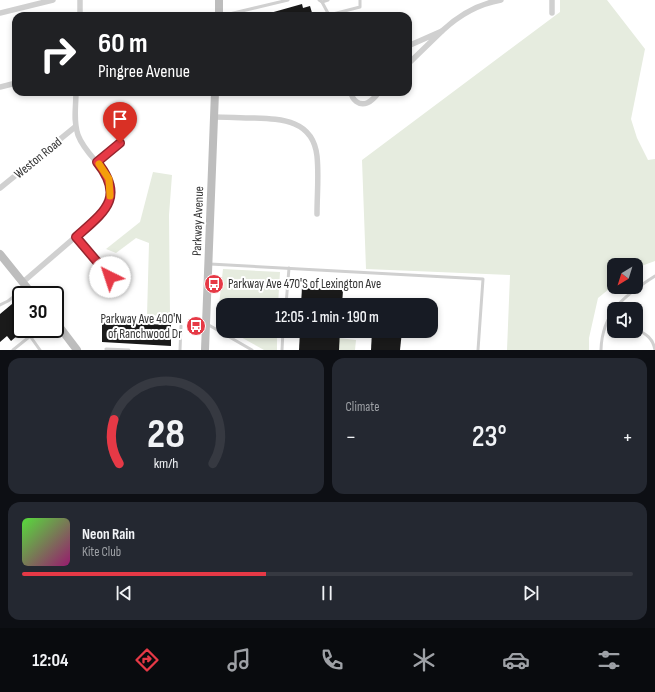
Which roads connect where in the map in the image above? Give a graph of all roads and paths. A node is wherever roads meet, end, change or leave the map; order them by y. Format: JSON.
{"nodes":[{"id":1,"x":53,"y":0,"type":"edge"},
{"id":2,"x":80,"y":0,"type":"edge"},
{"id":3,"x":219,"y":0,"type":"edge"},
{"id":4,"x":288,"y":0,"type":"edge"},
{"id":5,"x":328,"y":0,"type":"edge"},
{"id":6,"x":360,"y":0,"type":"edge"},
{"id":7,"x":501,"y":0,"type":"edge"},
{"id":8,"x":552,"y":0,"type":"edge"},
{"id":9,"x":320,"y":1,"type":"edge"},
{"id":10,"x":80,"y":12,"type":"edge"},
{"id":11,"x":220,"y":12,"type":"edge"},
{"id":12,"x":237,"y":12,"type":"edge"},
{"id":13,"x":327,"y":12,"type":"edge"},
{"id":14,"x":341,"y":12,"type":"edge"},
{"id":15,"x":552,"y":12,"type":"dead end"},
{"id":16,"x":0,"y":13,"type":"edge"},
{"id":17,"x":442,"y":31,"type":"junction"},
{"id":18,"x":412,"y":44,"type":"edge"},
{"id":19,"x":412,"y":60,"type":"edge"},
{"id":20,"x":12,"y":84,"type":"edge"},
{"id":21,"x":0,"y":87,"type":"edge"},
{"id":22,"x":76,"y":96,"type":"edge"},
{"id":23,"x":215,"y":96,"type":"edge"},
{"id":24,"x":352,"y":96,"type":"edge"},
{"id":25,"x":375,"y":96,"type":"edge"},
{"id":26,"x":214,"y":117,"type":"junction"},
{"id":27,"x":75,"y":127,"type":"junction"},
{"id":28,"x":120,"y":143,"type":"dead end"},
{"id":29,"x":97,"y":162,"type":"junction"},
{"id":30,"x":0,"y":188,"type":"edge"},
{"id":31,"x":317,"y":214,"type":"dead end"},
{"id":32,"x":76,"y":237,"type":"junction"},
{"id":33,"x":0,"y":254,"type":"edge"},
{"id":34,"x":208,"y":264,"type":"junction"},
{"id":35,"x":288,"y":268,"type":"junction"},
{"id":36,"x":655,"y":276,"type":"edge"},
{"id":37,"x":110,"y":277,"type":"dead end"},
{"id":38,"x":25,"y":284,"type":"junction"},
{"id":39,"x":286,"y":298,"type":"edge"},
{"id":40,"x":620,"y":302,"type":"edge"},
{"id":41,"x":0,"y":305,"type":"edge"},
{"id":42,"x":607,"y":321,"type":"edge"},
{"id":43,"x":206,"y":323,"type":"junction"},
{"id":44,"x":181,"y":326,"type":"dead end"},
{"id":45,"x":64,"y":333,"type":"edge"},
{"id":46,"x":643,"y":333,"type":"edge"},
{"id":47,"x":28,"y":338,"type":"edge"},
{"id":48,"x":31,"y":338,"type":"edge"},
{"id":49,"x":283,"y":338,"type":"edge"},
{"id":50,"x":76,"y":349,"type":"edge"},
{"id":51,"x":13,"y":350,"type":"edge"},
{"id":52,"x":40,"y":350,"type":"edge"},
{"id":53,"x":107,"y":350,"type":"edge"},
{"id":54,"x":129,"y":350,"type":"edge"},
{"id":55,"x":180,"y":350,"type":"edge"},
{"id":56,"x":205,"y":350,"type":"edge"},
{"id":57,"x":252,"y":350,"type":"edge"},
{"id":58,"x":282,"y":350,"type":"edge"},
{"id":59,"x":478,"y":350,"type":"edge"},
{"id":60,"x":601,"y":350,"type":"edge"},
{"id":61,"x":655,"y":350,"type":"edge"}],
"edges":[{"from":1,"to":16,"type":"street"},
{"from":2,"to":10,"type":"street"},
{"from":3,"to":11,"type":"main road"},
{"from":4,"to":12,"type":"lane"},
{"from":5,"to":9,"type":"lane"},
{"from":6,"to":14,"type":"lane"},
{"from":7,"to":17,"type":"street"},
{"from":8,"to":15,"type":"street"},
{"from":9,"to":13,"type":"lane"},
{"from":17,"to":18,"type":"street"},
{"from":17,"to":19,"type":"street"},
{"from":20,"to":21,"type":"street"},
{"from":22,"to":27,"type":"street"},
{"from":23,"to":26,"type":"main road","name":"Parkway Avenue"},
{"from":24,"to":25,"type":"street"},
{"from":26,"to":31,"type":"street"},
{"from":26,"to":34,"type":"main road","name":"Parkway Avenue"},
{"from":27,"to":29,"type":"street"},
{"from":27,"to":30,"type":"street","name":"Weston Road"},
{"from":28,"to":29,"type":"street"},
{"from":29,"to":32,"type":"street"},
{"from":32,"to":37,"type":"street"},
{"from":32,"to":38,"type":"street"},
{"from":33,"to":38,"type":"main road"},
{"from":34,"to":35,"type":"lane"},
{"from":34,"to":43,"type":"main road","name":"Parkway Avenue"},
{"from":35,"to":39,"type":"lane"},
{"from":35,"to":59,"type":"lane"},
{"from":36,"to":40,"type":"lane"},
{"from":38,"to":41,"type":"lane"},
{"from":42,"to":60,"type":"lane"},
{"from":43,"to":56,"type":"main road","name":"Parkway Avenue"},
{"from":43,"to":57,"type":"lane"},
{"from":44,"to":55,"type":"lane"},
{"from":45,"to":50,"type":"main road"},
{"from":46,"to":61,"type":"lane"},
{"from":47,"to":51,"type":"lane"},
{"from":48,"to":52,"type":"lane"},
{"from":49,"to":58,"type":"lane"},
{"from":53,"to":54,"type":"lane"}]}
